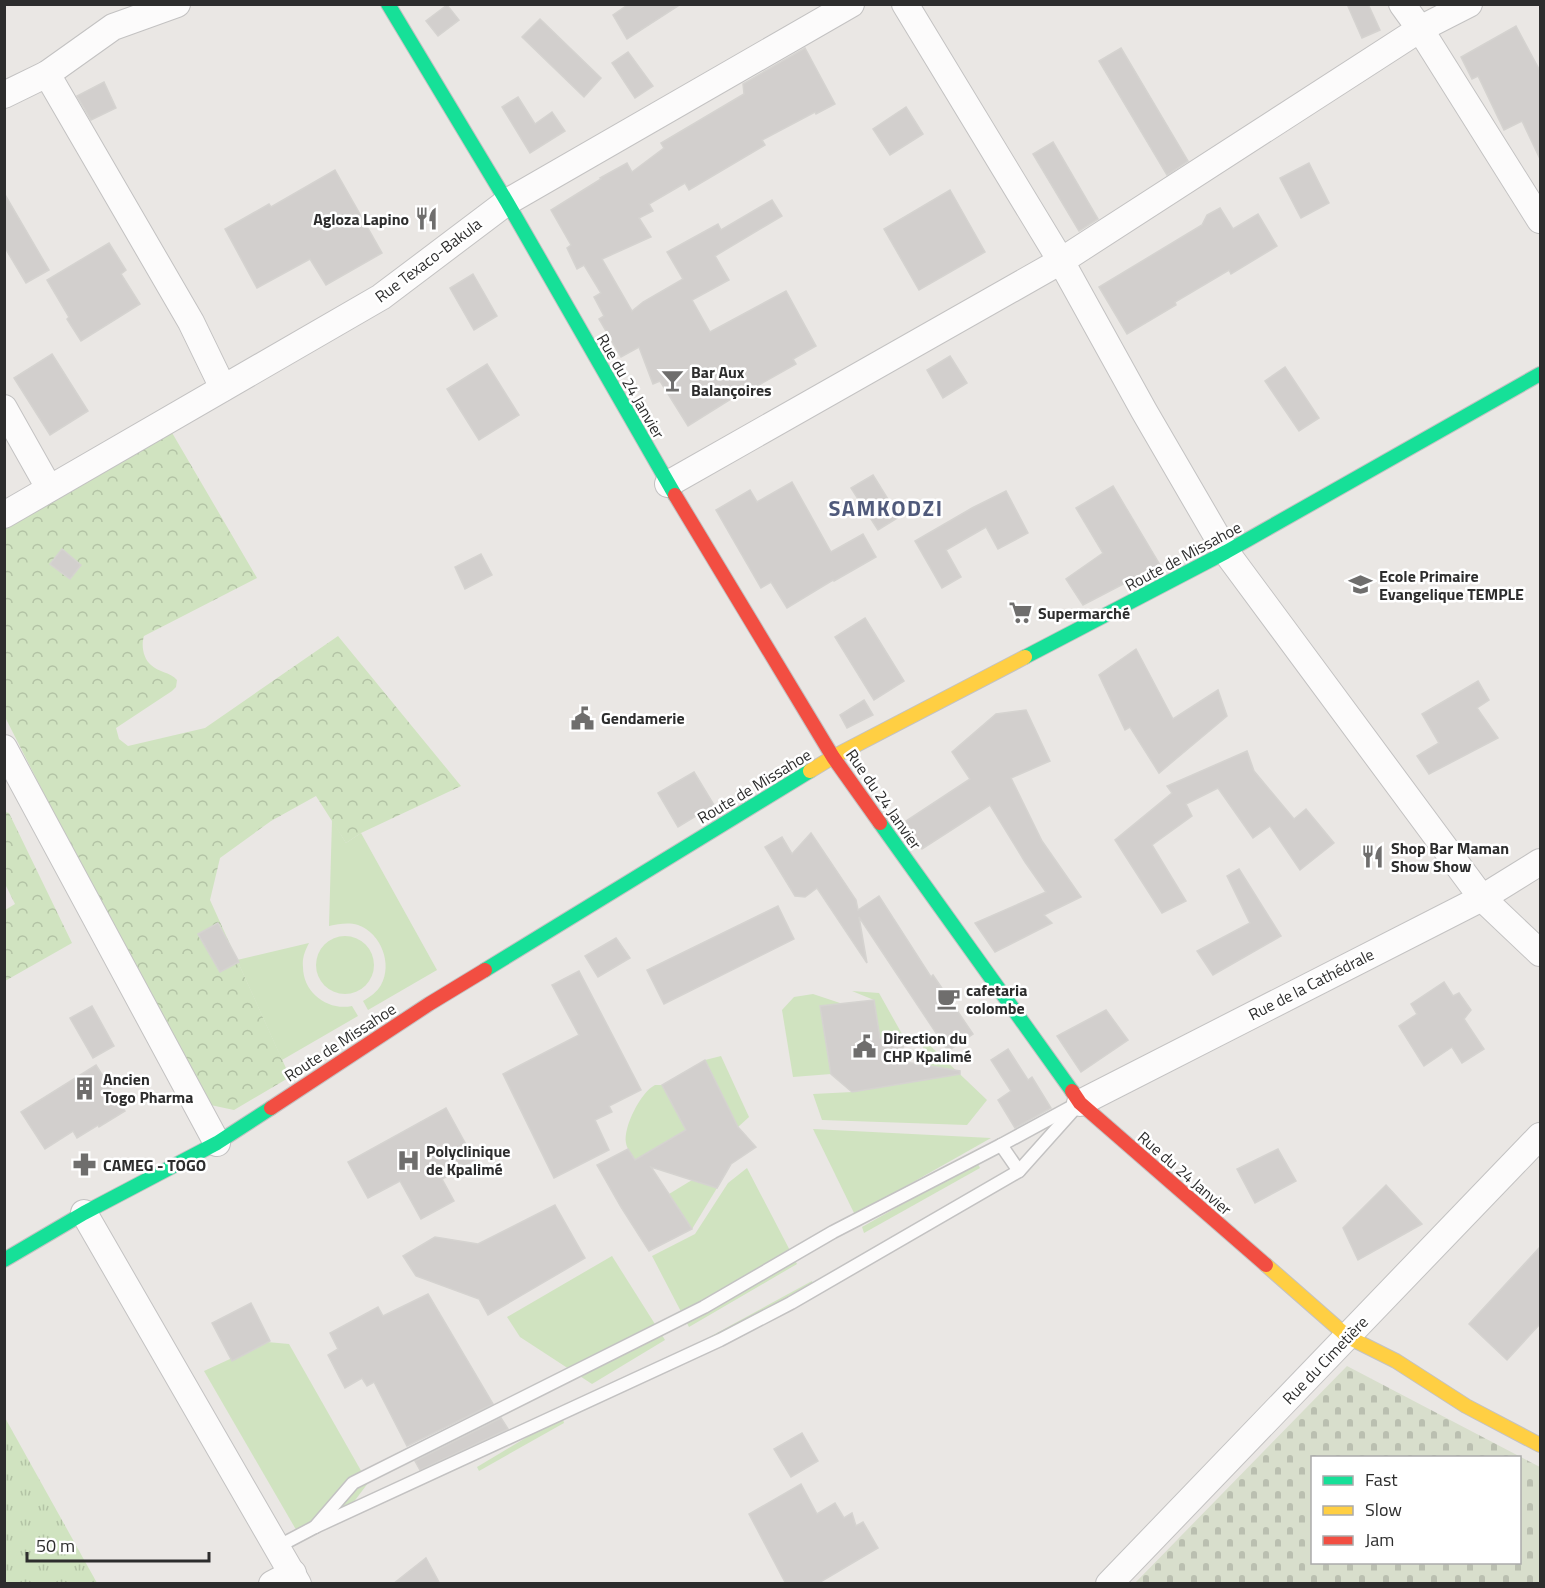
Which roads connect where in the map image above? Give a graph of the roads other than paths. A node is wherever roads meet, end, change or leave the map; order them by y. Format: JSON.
{"nodes":[{"id":1,"x":177,"y":4,"type":"edge"},
{"id":2,"x":388,"y":4,"type":"edge"},
{"id":3,"x":851,"y":4,"type":"edge"},
{"id":4,"x":905,"y":4,"type":"edge"},
{"id":5,"x":1402,"y":4,"type":"edge"},
{"id":6,"x":1469,"y":4,"type":"edge"},
{"id":7,"x":1420,"y":29,"type":"junction"},
{"id":8,"x":47,"y":74,"type":"junction"},
{"id":9,"x":4,"y":95,"type":"edge"},
{"id":10,"x":507,"y":202,"type":"junction"},
{"id":11,"x":1540,"y":220,"type":"edge"},
{"id":12,"x":1061,"y":261,"type":"junction"},
{"id":13,"x":1540,"y":374,"type":"edge"},
{"id":14,"x":223,"y":388,"type":"junction"},
{"id":15,"x":4,"y":408,"type":"edge"},
{"id":16,"x":668,"y":484,"type":"junction"},
{"id":17,"x":49,"y":488,"type":"junction"},
{"id":18,"x":4,"y":514,"type":"edge"},
{"id":19,"x":1226,"y":552,"type":"junction"},
{"id":20,"x":4,"y":748,"type":"edge"},
{"id":21,"x":833,"y":758,"type":"junction"},
{"id":22,"x":14,"y":787,"type":"edge"},
{"id":23,"x":1540,"y":862,"type":"edge"},
{"id":24,"x":1482,"y":897,"type":"junction"},
{"id":25,"x":1540,"y":953,"type":"edge"},
{"id":26,"x":1080,"y":1103,"type":"junction"},
{"id":27,"x":1540,"y":1136,"type":"edge"},
{"id":28,"x":217,"y":1143,"type":"junction"},
{"id":29,"x":1001,"y":1145,"type":"junction"},
{"id":30,"x":1019,"y":1171,"type":"junction"},
{"id":31,"x":84,"y":1213,"type":"junction"},
{"id":32,"x":4,"y":1260,"type":"edge"},
{"id":33,"x":1348,"y":1337,"type":"junction"},
{"id":34,"x":1540,"y":1446,"type":"edge"},
{"id":35,"x":315,"y":1527,"type":"junction"},
{"id":36,"x":277,"y":1547,"type":"junction"},
{"id":37,"x":288,"y":1580,"type":"edge"},
{"id":38,"x":1109,"y":1584,"type":"edge"}],
"edges":[{"from":1,"to":8,"type":"street"},
{"from":2,"to":10,"type":"street","name":"Rue du 24 Janvier"},
{"from":3,"to":10,"type":"street","name":"Rue Texaco-Bakula"},
{"from":4,"to":12,"type":"street"},
{"from":5,"to":7,"type":"street"},
{"from":6,"to":7,"type":"street"},
{"from":7,"to":11,"type":"street"},
{"from":7,"to":12,"type":"street"},
{"from":8,"to":9,"type":"street"},
{"from":8,"to":14,"type":"street"},
{"from":10,"to":14,"type":"street","name":"Rue Texaco-Bakula"},
{"from":10,"to":16,"type":"street","name":"Rue du 24 Janvier"},
{"from":12,"to":16,"type":"street"},
{"from":12,"to":19,"type":"street"},
{"from":13,"to":19,"type":"street","name":"Route de Missahoe"},
{"from":14,"to":17,"type":"street","name":"Rue Texaco-Bakula"},
{"from":15,"to":17,"type":"street"},
{"from":16,"to":21,"type":"street","name":"Rue du 24 Janvier"},
{"from":17,"to":18,"type":"street","name":"Rue Texaco-Bakula"},
{"from":19,"to":21,"type":"street","name":"Route de Missahoe"},
{"from":19,"to":24,"type":"street"},
{"from":20,"to":22,"type":"street"},
{"from":21,"to":26,"type":"street","name":"Rue du 24 Janvier"},
{"from":21,"to":28,"type":"street","name":"Route de Missahoe"},
{"from":22,"to":28,"type":"street"},
{"from":23,"to":24,"type":"street","name":"Rue de la Cathédrale"},
{"from":24,"to":25,"type":"street"},
{"from":24,"to":26,"type":"street","name":"Rue de la Cathédrale"},
{"from":26,"to":29,"type":"lane"},
{"from":26,"to":30,"type":"lane"},
{"from":26,"to":33,"type":"street","name":"Rue du 24 Janvier"},
{"from":27,"to":33,"type":"street","name":"Rue du Cimetière"},
{"from":28,"to":31,"type":"street","name":"Route de Missahoe"},
{"from":29,"to":30,"type":"lane"},
{"from":29,"to":35,"type":"lane"},
{"from":30,"to":35,"type":"lane"},
{"from":31,"to":32,"type":"street","name":"Route de Missahoe"},
{"from":31,"to":36,"type":"street"},
{"from":33,"to":34,"type":"street","name":"Rue du 24 Janvier"},
{"from":33,"to":38,"type":"street","name":"Rue du Cimetière"},
{"from":35,"to":36,"type":"lane"},
{"from":36,"to":37,"type":"street"}]}
